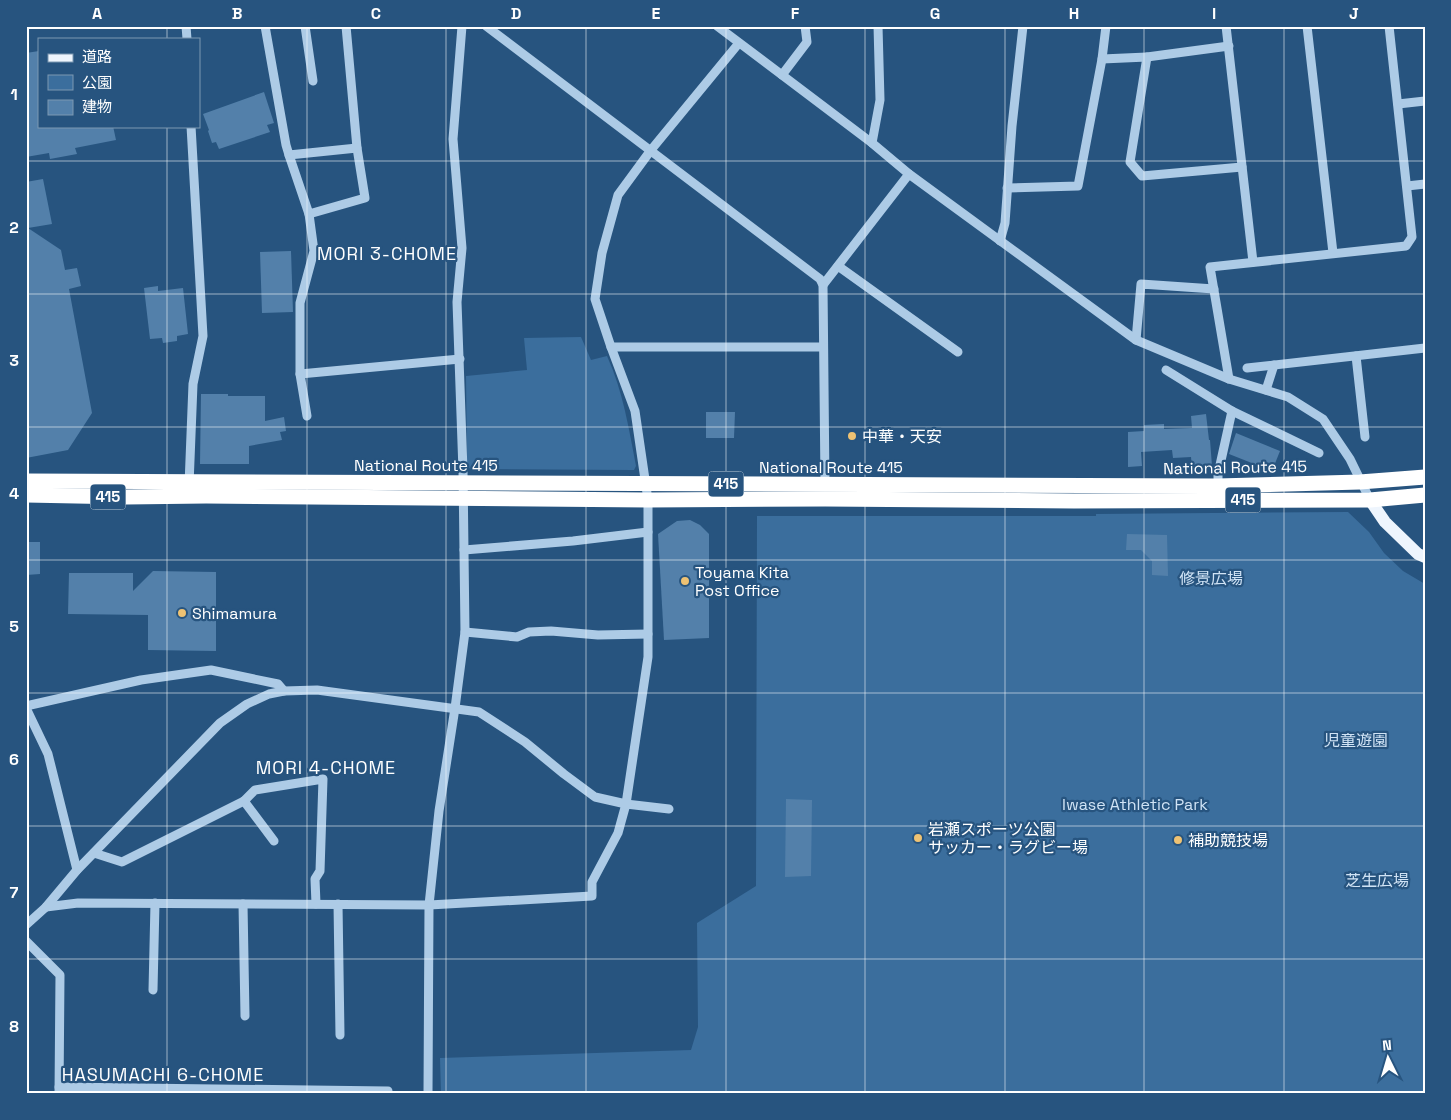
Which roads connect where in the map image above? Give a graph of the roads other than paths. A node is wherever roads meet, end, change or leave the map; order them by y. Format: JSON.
{"nodes":[{"id":1,"x":265,"y":26,"type":"edge"},
{"id":2,"x":305,"y":26,"type":"edge"},
{"id":3,"x":346,"y":26,"type":"edge"},
{"id":4,"x":462,"y":26,"type":"edge"},
{"id":5,"x":486,"y":26,"type":"edge"},
{"id":6,"x":717,"y":26,"type":"edge"},
{"id":7,"x":805,"y":26,"type":"edge"},
{"id":8,"x":878,"y":26,"type":"edge"},
{"id":9,"x":1023,"y":26,"type":"edge"},
{"id":10,"x":1106,"y":26,"type":"edge"},
{"id":11,"x":1226,"y":26,"type":"edge"},
{"id":12,"x":1307,"y":26,"type":"edge"},
{"id":13,"x":1389,"y":26,"type":"edge"},
{"id":14,"x":727,"y":30,"type":"edge"},
{"id":15,"x":739,"y":43,"type":"junction"},
{"id":16,"x":1229,"y":46,"type":"junction"},
{"id":17,"x":1147,"y":57,"type":"junction"},
{"id":18,"x":1102,"y":59,"type":"junction"},
{"id":19,"x":782,"y":76,"type":"junction"},
{"id":20,"x":313,"y":81,"type":"dead end"},
{"id":21,"x":1425,"y":101,"type":"edge"},
{"id":22,"x":1398,"y":104,"type":"junction"},
{"id":23,"x":192,"y":128,"type":"edge"},
{"id":24,"x":872,"y":143,"type":"junction"},
{"id":25,"x":357,"y":148,"type":"junction"},
{"id":26,"x":651,"y":150,"type":"junction"},
{"id":27,"x":289,"y":155,"type":"junction"},
{"id":28,"x":1242,"y":167,"type":"junction"},
{"id":29,"x":909,"y":174,"type":"junction"},
{"id":30,"x":1425,"y":184,"type":"edge"},
{"id":31,"x":1407,"y":186,"type":"junction"},
{"id":32,"x":1007,"y":188,"type":"junction"},
{"id":33,"x":309,"y":214,"type":"junction"},
{"id":34,"x":1000,"y":241,"type":"junction"},
{"id":35,"x":1333,"y":253,"type":"junction"},
{"id":36,"x":1253,"y":262,"type":"junction"},
{"id":37,"x":838,"y":266,"type":"junction"},
{"id":38,"x":822,"y":285,"type":"junction"},
{"id":39,"x":1214,"y":289,"type":"junction"},
{"id":40,"x":1136,"y":340,"type":"junction"},
{"id":41,"x":611,"y":347,"type":"junction"},
{"id":42,"x":823,"y":347,"type":"junction"},
{"id":43,"x":1425,"y":348,"type":"edge"},
{"id":44,"x":958,"y":352,"type":"dead end"},
{"id":45,"x":1356,"y":356,"type":"junction"},
{"id":46,"x":460,"y":359,"type":"junction"},
{"id":47,"x":1274,"y":364,"type":"junction"},
{"id":48,"x":1247,"y":368,"type":"dead end"},
{"id":49,"x":1166,"y":370,"type":"dead end"},
{"id":50,"x":300,"y":374,"type":"junction"},
{"id":51,"x":1229,"y":379,"type":"junction"},
{"id":52,"x":1266,"y":390,"type":"junction"},
{"id":53,"x":1232,"y":411,"type":"junction"},
{"id":54,"x":307,"y":416,"type":"dead end"},
{"id":55,"x":1365,"y":437,"type":"dead end"},
{"id":56,"x":1319,"y":453,"type":"dead end"},
{"id":57,"x":1425,"y":478,"type":"edge"},
{"id":58,"x":463,"y":482,"type":"junction"},
{"id":59,"x":1360,"y":482,"type":"junction"},
{"id":60,"x":647,"y":483,"type":"junction"},
{"id":61,"x":824,"y":485,"type":"junction"},
{"id":62,"x":189,"y":489,"type":"junction"},
{"id":63,"x":26,"y":491,"type":"edge"},
{"id":64,"x":1218,"y":493,"type":"junction"},
{"id":65,"x":1425,"y":495,"type":"edge"},
{"id":66,"x":463,"y":499,"type":"junction"},
{"id":67,"x":648,"y":500,"type":"junction"},
{"id":68,"x":1370,"y":500,"type":"junction"},
{"id":69,"x":648,"y":532,"type":"junction"},
{"id":70,"x":464,"y":550,"type":"junction"},
{"id":71,"x":1425,"y":557,"type":"edge"},
{"id":72,"x":464,"y":632,"type":"junction"},
{"id":73,"x":648,"y":634,"type":"junction"},
{"id":74,"x":284,"y":691,"type":"junction"},
{"id":75,"x":26,"y":707,"type":"edge"},
{"id":76,"x":455,"y":708,"type":"junction"},
{"id":77,"x":244,"y":801,"type":"junction"},
{"id":78,"x":626,"y":804,"type":"junction"},
{"id":79,"x":669,"y":809,"type":"dead end"},
{"id":80,"x":274,"y":841,"type":"dead end"},
{"id":81,"x":94,"y":853,"type":"junction"},
{"id":82,"x":77,"y":870,"type":"junction"},
{"id":83,"x":155,"y":903,"type":"junction"},
{"id":84,"x":243,"y":904,"type":"junction"},
{"id":85,"x":316,"y":904,"type":"junction"},
{"id":86,"x":338,"y":904,"type":"junction"},
{"id":87,"x":430,"y":905,"type":"junction"},
{"id":88,"x":46,"y":907,"type":"junction"},
{"id":89,"x":26,"y":926,"type":"edge"},
{"id":90,"x":26,"y":941,"type":"edge"},
{"id":91,"x":153,"y":990,"type":"dead end"},
{"id":92,"x":245,"y":1016,"type":"dead end"},
{"id":93,"x":340,"y":1035,"type":"dead end"},
{"id":94,"x":59,"y":1090,"type":"edge"},
{"id":95,"x":388,"y":1091,"type":"dead end"},
{"id":96,"x":224,"y":1092,"type":"edge"},
{"id":97,"x":428,"y":1094,"type":"edge"}],
"edges":[{"from":1,"to":27,"type":"street"},
{"from":2,"to":20,"type":"street"},
{"from":3,"to":25,"type":"street"},
{"from":4,"to":46,"type":"street"},
{"from":5,"to":26,"type":"street"},
{"from":6,"to":14,"type":"street"},
{"from":7,"to":19,"type":"street"},
{"from":8,"to":24,"type":"street"},
{"from":9,"to":32,"type":"street"},
{"from":10,"to":18,"type":"street"},
{"from":11,"to":16,"type":"street"},
{"from":12,"to":35,"type":"street"},
{"from":13,"to":22,"type":"street"},
{"from":14,"to":15,"type":"street"},
{"from":15,"to":19,"type":"street"},
{"from":15,"to":26,"type":"street"},
{"from":16,"to":17,"type":"street"},
{"from":16,"to":28,"type":"street"},
{"from":17,"to":18,"type":"street"},
{"from":17,"to":28,"type":"street"},
{"from":18,"to":32,"type":"street"},
{"from":19,"to":24,"type":"street"},
{"from":21,"to":22,"type":"street"},
{"from":22,"to":31,"type":"street"},
{"from":23,"to":62,"type":"street"},
{"from":24,"to":29,"type":"street"},
{"from":25,"to":27,"type":"street"},
{"from":25,"to":33,"type":"street"},
{"from":26,"to":38,"type":"street"},
{"from":26,"to":41,"type":"street"},
{"from":27,"to":33,"type":"street"},
{"from":28,"to":36,"type":"street"},
{"from":29,"to":34,"type":"street"},
{"from":29,"to":37,"type":"street"},
{"from":30,"to":31,"type":"street"},
{"from":31,"to":35,"type":"street"},
{"from":32,"to":34,"type":"street"},
{"from":33,"to":50,"type":"street"},
{"from":34,"to":40,"type":"street"},
{"from":35,"to":36,"type":"street"},
{"from":36,"to":39,"type":"street"},
{"from":37,"to":38,"type":"street"},
{"from":37,"to":44,"type":"street"},
{"from":38,"to":42,"type":"street"},
{"from":39,"to":40,"type":"street"},
{"from":39,"to":51,"type":"street"},
{"from":40,"to":51,"type":"street"},
{"from":41,"to":42,"type":"street"},
{"from":41,"to":60,"type":"street"},
{"from":42,"to":61,"type":"street"},
{"from":43,"to":45,"type":"street"},
{"from":45,"to":47,"type":"street"},
{"from":45,"to":55,"type":"street"},
{"from":46,"to":50,"type":"street"},
{"from":46,"to":58,"type":"street"},
{"from":47,"to":48,"type":"street"},
{"from":47,"to":52,"type":"street"},
{"from":49,"to":53,"type":"street"},
{"from":50,"to":54,"type":"street"},
{"from":51,"to":52,"type":"street"},
{"from":52,"to":59,"type":"street"},
{"from":53,"to":56,"type":"street"},
{"from":53,"to":64,"type":"street"},
{"from":57,"to":59,"type":"highway","name":"National Route 415","number":"415"},
{"from":58,"to":60,"type":"highway","name":"National Route 415","number":"415"},
{"from":58,"to":62,"type":"highway","name":"National Route 415","number":"415"},
{"from":58,"to":66,"type":"street"},
{"from":59,"to":64,"type":"highway","name":"National Route 415","number":"415"},
{"from":59,"to":68,"type":"street"},
{"from":60,"to":61,"type":"highway","name":"National Route 415","number":"415"},
{"from":60,"to":67,"type":"street"},
{"from":61,"to":64,"type":"highway","name":"National Route 415","number":"415"},
{"from":62,"to":63,"type":"highway","name":"National Route 415","number":"415"},
{"from":62,"to":66,"type":"highway","name":"National Route 415","number":"415"},
{"from":64,"to":67,"type":"highway","name":"National Route 415","number":"415"},
{"from":64,"to":68,"type":"highway","name":"National Route 415","number":"415"},
{"from":65,"to":68,"type":"highway","name":"National Route 415","number":"415"},
{"from":66,"to":67,"type":"highway","name":"National Route 415","number":"415"},
{"from":66,"to":70,"type":"street"},
{"from":67,"to":69,"type":"street"},
{"from":68,"to":71,"type":"main road"},
{"from":69,"to":70,"type":"street"},
{"from":69,"to":73,"type":"street"},
{"from":70,"to":72,"type":"street"},
{"from":72,"to":73,"type":"street"},
{"from":72,"to":76,"type":"street"},
{"from":73,"to":78,"type":"street"},
{"from":74,"to":75,"type":"street"},
{"from":74,"to":76,"type":"street"},
{"from":74,"to":81,"type":"street"},
{"from":75,"to":82,"type":"street"},
{"from":76,"to":78,"type":"street"},
{"from":76,"to":87,"type":"street"},
{"from":77,"to":80,"type":"street"},
{"from":77,"to":81,"type":"street"},
{"from":77,"to":85,"type":"street"},
{"from":78,"to":79,"type":"street"},
{"from":78,"to":87,"type":"street"},
{"from":81,"to":82,"type":"street"},
{"from":82,"to":88,"type":"street"},
{"from":83,"to":84,"type":"street"},
{"from":83,"to":88,"type":"street"},
{"from":83,"to":91,"type":"street"},
{"from":84,"to":85,"type":"street"},
{"from":84,"to":92,"type":"street"},
{"from":85,"to":86,"type":"street"},
{"from":86,"to":87,"type":"street"},
{"from":86,"to":93,"type":"street"},
{"from":87,"to":97,"type":"street"},
{"from":88,"to":89,"type":"street"},
{"from":90,"to":94,"type":"street"},
{"from":94,"to":96,"type":"street"},
{"from":95,"to":96,"type":"street"}]}
